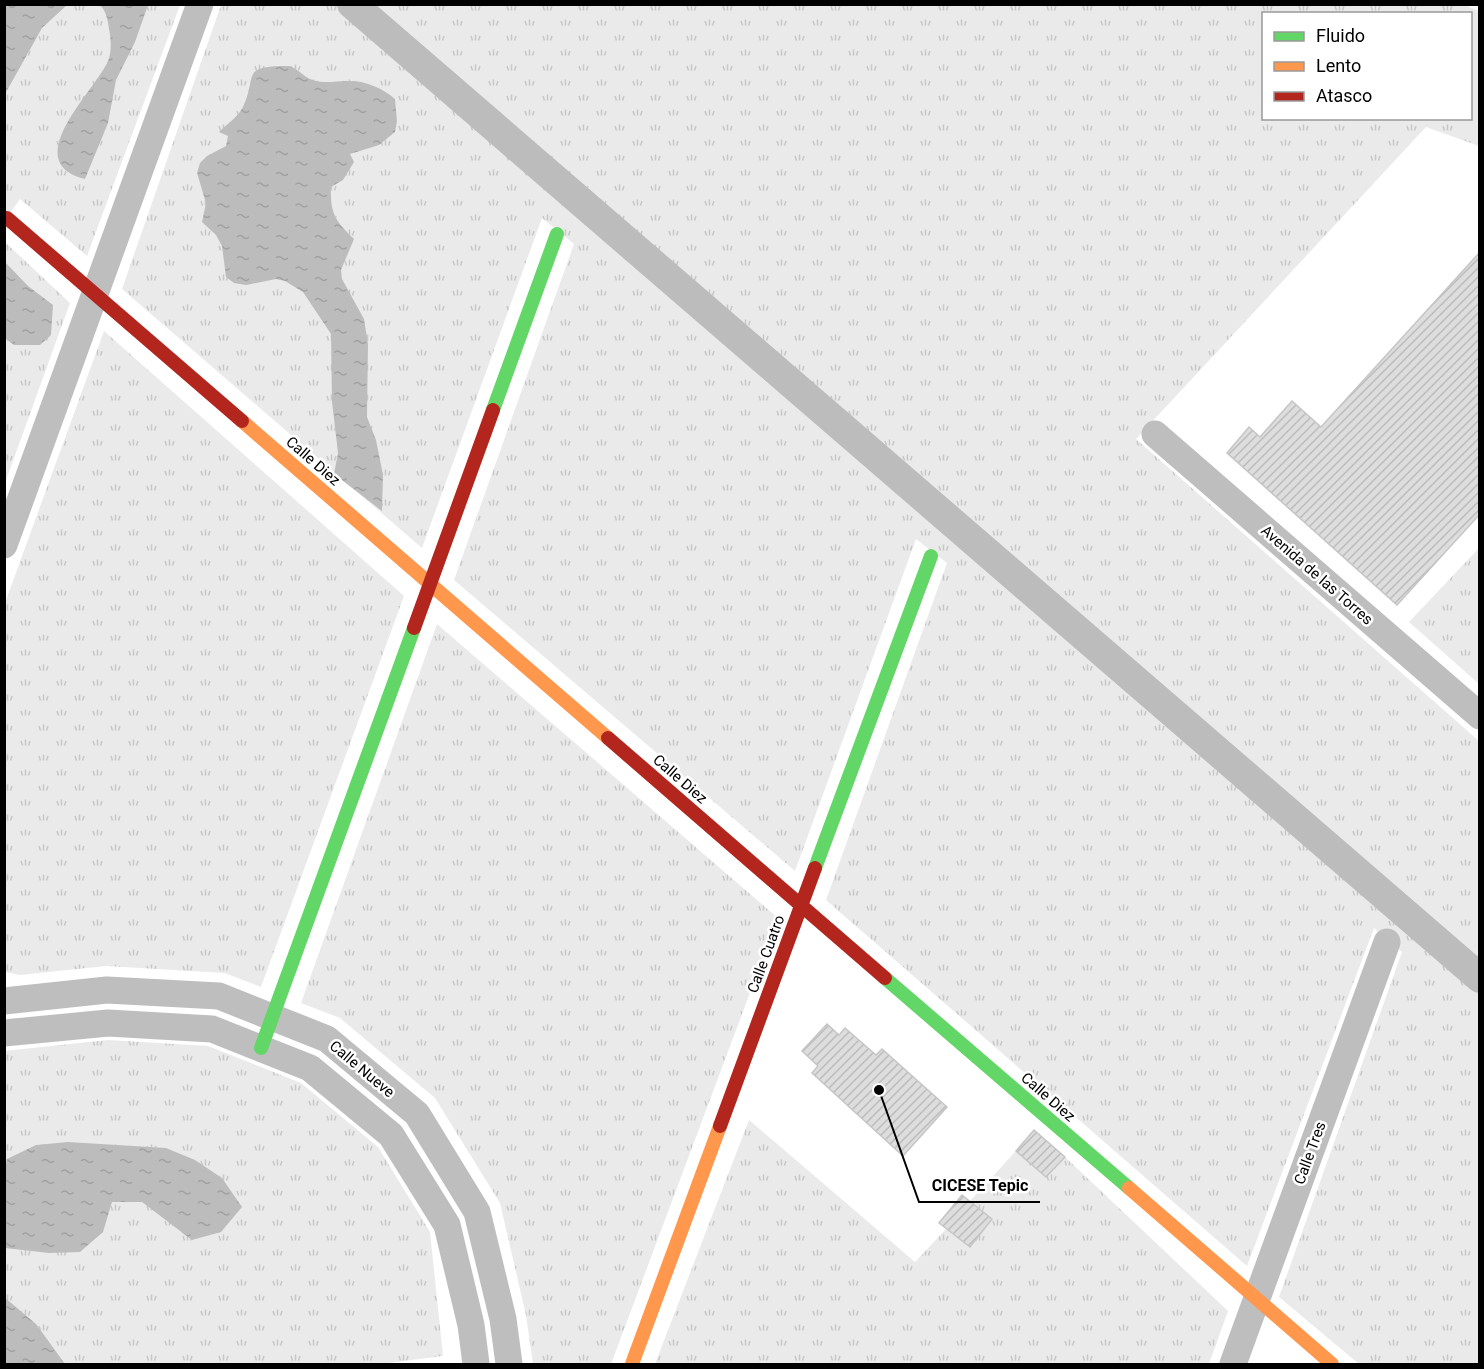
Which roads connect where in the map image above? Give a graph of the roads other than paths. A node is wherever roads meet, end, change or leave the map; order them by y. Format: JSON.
{"nodes":[{"id":1,"x":200,"y":4,"type":"edge"},
{"id":2,"x":8,"y":218,"type":"dead end"},
{"id":3,"x":557,"y":234,"type":"dead end"},
{"id":4,"x":95,"y":294,"type":"junction"},
{"id":5,"x":1155,"y":434,"type":"dead end"},
{"id":6,"x":4,"y":545,"type":"edge"},
{"id":7,"x":931,"y":556,"type":"dead end"},
{"id":8,"x":430,"y":584,"type":"junction"},
{"id":9,"x":1479,"y":716,"type":"edge"},
{"id":10,"x":801,"y":905,"type":"junction"},
{"id":11,"x":1387,"y":942,"type":"dead end"},
{"id":12,"x":4,"y":1001,"type":"edge"},
{"id":13,"x":272,"y":1017,"type":"junction"},
{"id":14,"x":4,"y":1033,"type":"edge"},
{"id":15,"x":261,"y":1048,"type":"junction"},
{"id":16,"x":1257,"y":1299,"type":"junction"},
{"id":17,"x":476,"y":1365,"type":"edge"},
{"id":18,"x":509,"y":1365,"type":"edge"},
{"id":19,"x":632,"y":1365,"type":"edge"},
{"id":20,"x":1233,"y":1365,"type":"edge"},
{"id":21,"x":1332,"y":1365,"type":"edge"}],
"edges":[{"from":1,"to":4,"type":"street"},
{"from":2,"to":4,"type":"street","name":"Calle Diez"},
{"from":3,"to":8,"type":"street"},
{"from":4,"to":6,"type":"street"},
{"from":4,"to":8,"type":"street","name":"Calle Diez"},
{"from":5,"to":9,"type":"street","name":"Avenida de las Torres"},
{"from":7,"to":10,"type":"street","name":"Calle Cuatro"},
{"from":8,"to":10,"type":"street","name":"Calle Diez"},
{"from":8,"to":13,"type":"street"},
{"from":10,"to":16,"type":"street","name":"Calle Diez"},
{"from":10,"to":19,"type":"street","name":"Calle Cuatro"},
{"from":11,"to":16,"type":"street","name":"Calle Tres"},
{"from":12,"to":13,"type":"street","name":"Calle Nueve"},
{"from":13,"to":15,"type":"street"},
{"from":13,"to":18,"type":"street","name":"Calle Nueve"},
{"from":14,"to":15,"type":"street"},
{"from":15,"to":17,"type":"street"},
{"from":16,"to":20,"type":"street","name":"Calle Tres"},
{"from":16,"to":21,"type":"street","name":"Calle Diez"}]}
